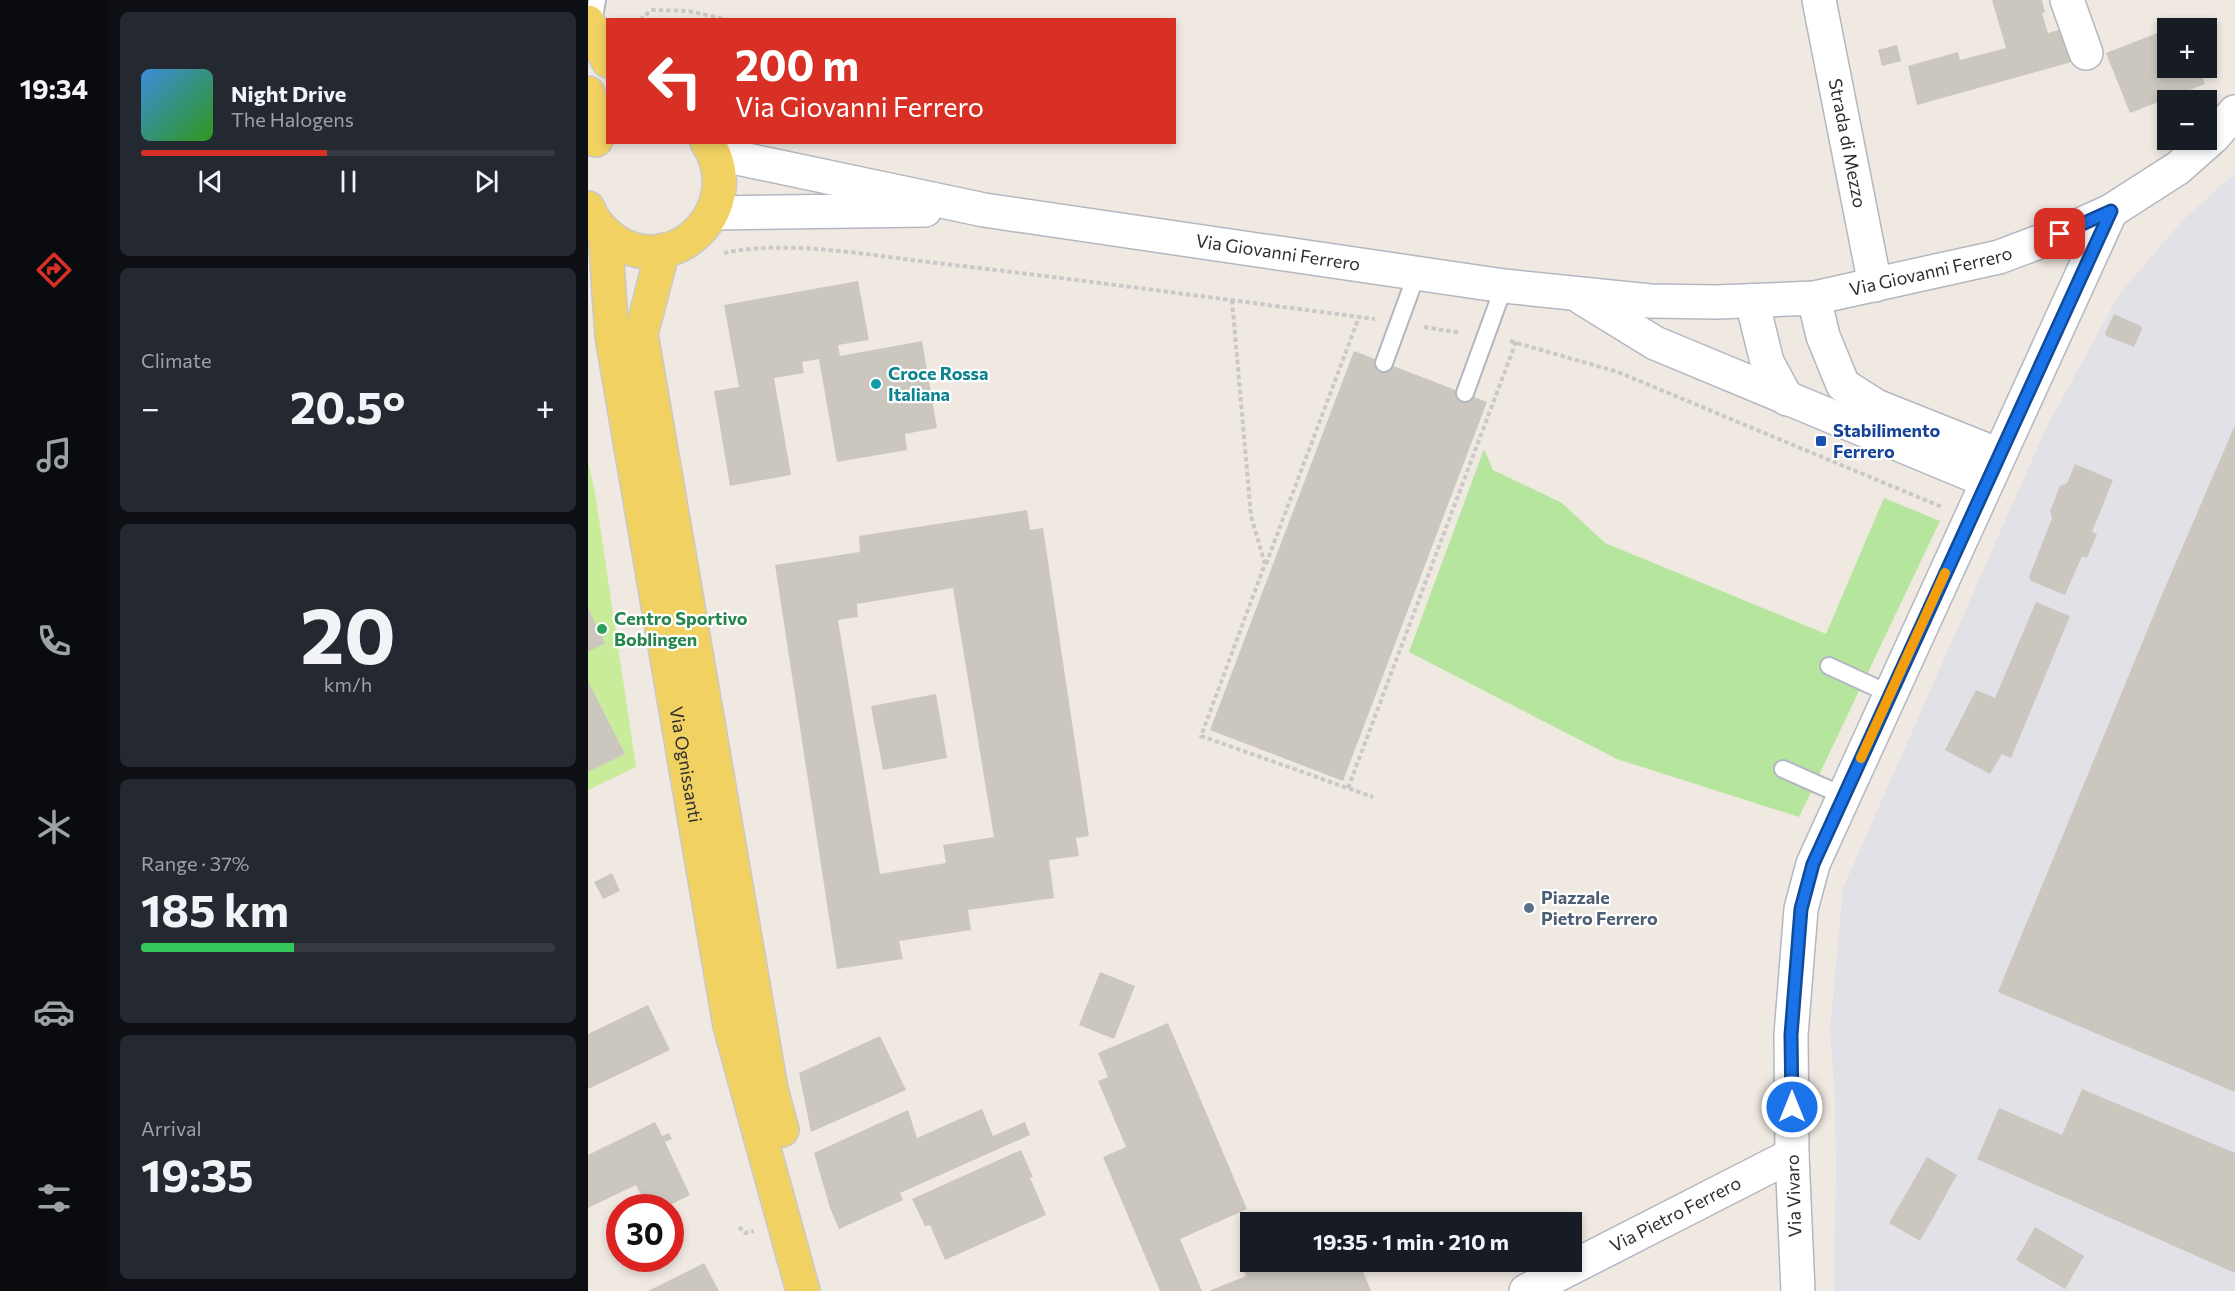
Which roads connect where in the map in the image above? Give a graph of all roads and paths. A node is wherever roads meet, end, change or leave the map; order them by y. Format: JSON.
{"nodes":[{"id":1,"x":1819,"y":0,"type":"edge"},
{"id":2,"x":2067,"y":0,"type":"edge"},
{"id":3,"x":593,"y":18,"type":"edge"},
{"id":4,"x":642,"y":18,"type":"edge"},
{"id":5,"x":721,"y":18,"type":"edge"},
{"id":6,"x":2086,"y":53,"type":"dead end"},
{"id":7,"x":606,"y":55,"type":"edge"},
{"id":8,"x":588,"y":93,"type":"edge"},
{"id":9,"x":2235,"y":112,"type":"edge"},
{"id":10,"x":597,"y":141,"type":"edge"},
{"id":11,"x":711,"y":148,"type":"edge"},
{"id":12,"x":984,"y":210,"type":"junction"},
{"id":13,"x":2111,"y":211,"type":"junction"},
{"id":14,"x":714,"y":213,"type":"junction"},
{"id":15,"x":596,"y":221,"type":"edge"},
{"id":16,"x":663,"y":250,"type":"junction"},
{"id":17,"x":721,"y":254,"type":"dead end"},
{"id":18,"x":1417,"y":273,"type":"junction"},
{"id":19,"x":1875,"y":285,"type":"junction"},
{"id":20,"x":1504,"y":286,"type":"junction"},
{"id":21,"x":1574,"y":293,"type":"junction"},
{"id":22,"x":1814,"y":298,"type":"junction"},
{"id":23,"x":1232,"y":300,"type":"junction"},
{"id":24,"x":1752,"y":301,"type":"junction"},
{"id":25,"x":1359,"y":317,"type":"junction"},
{"id":26,"x":1399,"y":322,"type":"junction"},
{"id":27,"x":1485,"y":337,"type":"junction"},
{"id":28,"x":1516,"y":342,"type":"junction"},
{"id":29,"x":1384,"y":363,"type":"dead end"},
{"id":30,"x":1465,"y":393,"type":"dead end"},
{"id":31,"x":1787,"y":399,"type":"junction"},
{"id":32,"x":1993,"y":468,"type":"junction"},
{"id":33,"x":1970,"y":518,"type":"junction"},
{"id":34,"x":1266,"y":564,"type":"junction"},
{"id":35,"x":1829,"y":666,"type":"dead end"},
{"id":36,"x":1890,"y":694,"type":"junction"},
{"id":37,"x":1783,"y":769,"type":"dead end"},
{"id":38,"x":1348,"y":788,"type":"junction"},
{"id":39,"x":1844,"y":796,"type":"junction"},
{"id":40,"x":1373,"y":797,"type":"dead end"},
{"id":41,"x":1792,"y":1155,"type":"junction"},
{"id":42,"x":739,"y":1227,"type":"dead end"},
{"id":43,"x":758,"y":1230,"type":"dead end"},
{"id":44,"x":803,"y":1291,"type":"edge"},
{"id":45,"x":825,"y":1291,"type":"edge"},
{"id":46,"x":1526,"y":1291,"type":"edge"},
{"id":47,"x":1798,"y":1291,"type":"edge"}],
"edges":[{"from":1,"to":19,"type":"street","name":"Strada di Mezzo"},
{"from":2,"to":6,"type":"street"},
{"from":3,"to":7,"type":"main road"},
{"from":4,"to":5,"type":"path"},
{"from":8,"to":10,"type":"main road"},
{"from":9,"to":13,"type":"street"},
{"from":11,"to":12,"type":"street","name":"Via Giovanni Ferrero"},
{"from":11,"to":14,"type":"main road"},
{"from":12,"to":14,"type":"street","name":"Via Giovanni Ferrero"},
{"from":12,"to":18,"type":"street","name":"Via Giovanni Ferrero"},
{"from":13,"to":19,"type":"street","name":"Via Giovanni Ferrero"},
{"from":13,"to":32,"type":"street","name":"Via Vivaro"},
{"from":14,"to":16,"type":"main road"},
{"from":15,"to":16,"type":"main road"},
{"from":15,"to":44,"type":"main road","name":"Via Ognissanti"},
{"from":16,"to":45,"type":"main road","name":"Via Ognissanti"},
{"from":17,"to":23,"type":"path"},
{"from":18,"to":20,"type":"street","name":"Via Giovanni Ferrero"},
{"from":18,"to":26,"type":"lane"},
{"from":19,"to":22,"type":"street","name":"Via Giovanni Ferrero"},
{"from":20,"to":21,"type":"street","name":"Via Giovanni Ferrero"},
{"from":20,"to":27,"type":"lane"},
{"from":21,"to":24,"type":"street","name":"Via Giovanni Ferrero"},
{"from":21,"to":31,"type":"street","name":"Via Giovanni Ferrero"},
{"from":22,"to":24,"type":"street","name":"Via Giovanni Ferrero"},
{"from":22,"to":32,"type":"street"},
{"from":23,"to":25,"type":"path"},
{"from":23,"to":34,"type":"path"},
{"from":24,"to":31,"type":"street"},
{"from":25,"to":26,"type":"path"},
{"from":25,"to":34,"type":"path"},
{"from":26,"to":27,"type":"path"},
{"from":26,"to":29,"type":"lane"},
{"from":27,"to":28,"type":"path"},
{"from":27,"to":30,"type":"lane"},
{"from":28,"to":33,"type":"path"},
{"from":28,"to":38,"type":"path"},
{"from":31,"to":32,"type":"street","name":"Via Giovanni Ferrero"},
{"from":32,"to":33,"type":"street","name":"Via Vivaro"},
{"from":33,"to":36,"type":"street","name":"Via Vivaro"},
{"from":34,"to":38,"type":"path"},
{"from":35,"to":36,"type":"lane"},
{"from":36,"to":39,"type":"street","name":"Via Vivaro"},
{"from":37,"to":39,"type":"lane"},
{"from":38,"to":40,"type":"path"},
{"from":39,"to":41,"type":"street","name":"Via Vivaro"},
{"from":41,"to":46,"type":"street","name":"Via Pietro Ferrero"},
{"from":41,"to":47,"type":"street","name":"Via Vivaro"},
{"from":42,"to":43,"type":"path"}]}
